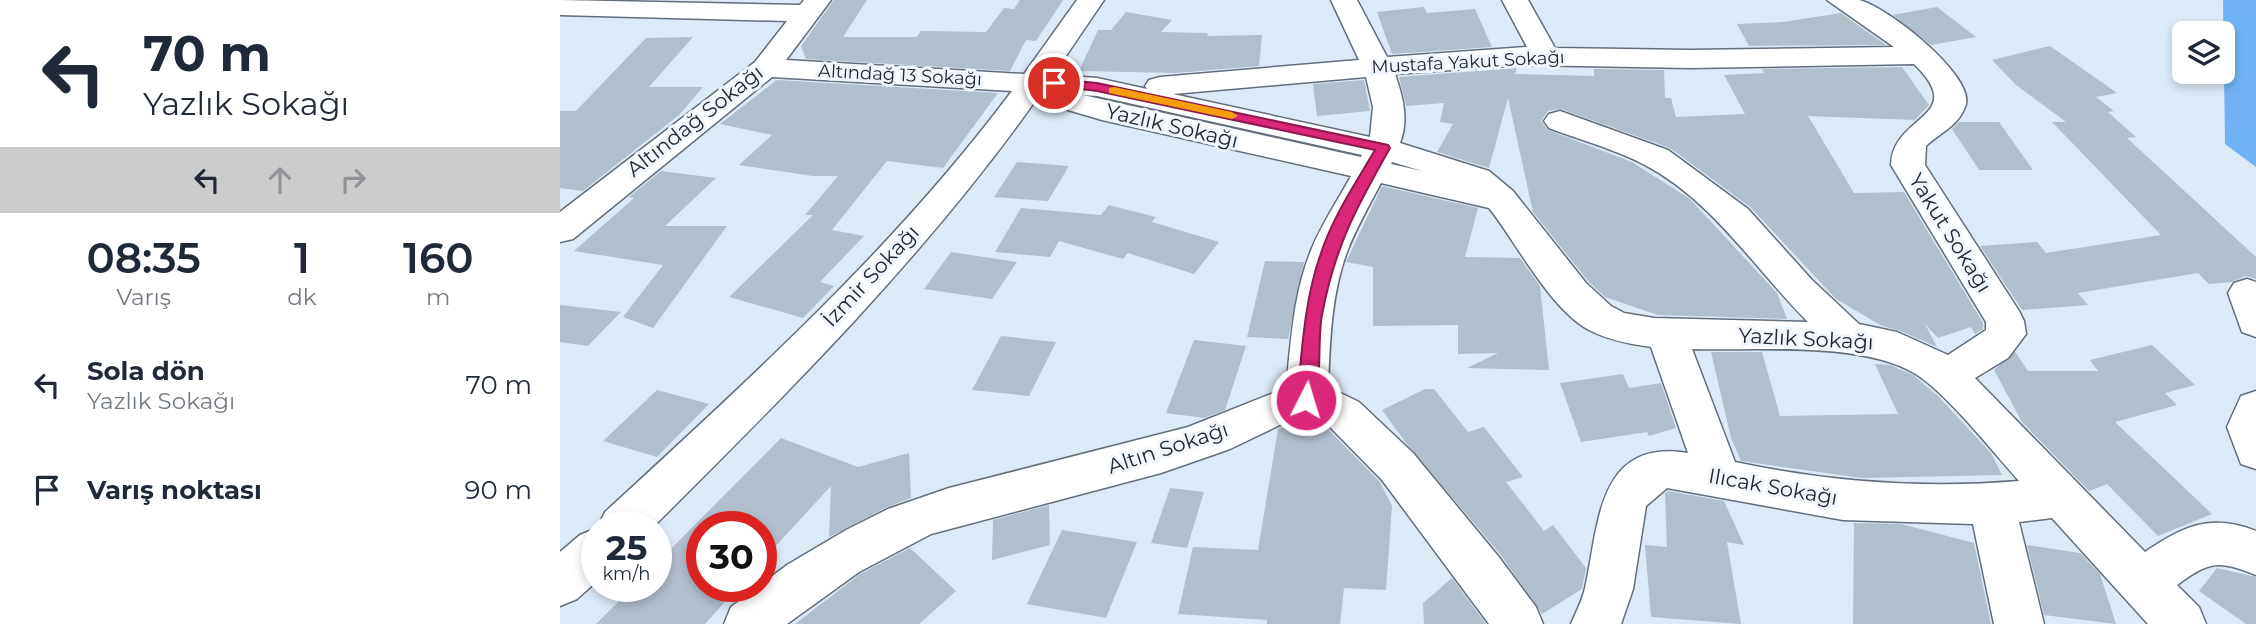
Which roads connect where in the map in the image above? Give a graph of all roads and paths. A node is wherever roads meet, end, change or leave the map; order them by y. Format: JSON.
{"nodes":[{"id":1,"x":1091,"y":0,"type":"edge"},
{"id":2,"x":1344,"y":0,"type":"edge"},
{"id":3,"x":1515,"y":0,"type":"edge"},
{"id":4,"x":1840,"y":0,"type":"edge"},
{"id":5,"x":560,"y":7,"type":"edge"},
{"id":6,"x":812,"y":7,"type":"edge"},
{"id":7,"x":1545,"y":55,"type":"junction"},
{"id":8,"x":1923,"y":55,"type":"junction"},
{"id":9,"x":1377,"y":67,"type":"junction"},
{"id":10,"x":765,"y":68,"type":"junction"},
{"id":11,"x":1035,"y":81,"type":"junction"},
{"id":12,"x":1097,"y":87,"type":"junction"},
{"id":13,"x":1560,"y":121,"type":"dead end"},
{"id":14,"x":1376,"y":159,"type":"junction"},
{"id":15,"x":560,"y":230,"type":"edge"},
{"id":16,"x":1666,"y":333,"type":"junction"},
{"id":17,"x":1848,"y":338,"type":"junction"},
{"id":18,"x":1946,"y":376,"type":"junction"},
{"id":19,"x":1306,"y":400,"type":"junction"},
{"id":20,"x":2256,"y":408,"type":"edge"},
{"id":21,"x":2256,"y":451,"type":"edge"},
{"id":22,"x":1719,"y":478,"type":"junction"},
{"id":23,"x":2062,"y":497,"type":"junction"},
{"id":24,"x":1992,"y":504,"type":"junction"},
{"id":25,"x":638,"y":511,"type":"edge"},
{"id":26,"x":2256,"y":553,"type":"edge"},
{"id":27,"x":581,"y":564,"type":"edge"},
{"id":28,"x":2141,"y":582,"type":"junction"},
{"id":29,"x":560,"y":583,"type":"edge"},
{"id":30,"x":749,"y":624,"type":"edge"},
{"id":31,"x":1518,"y":624,"type":"edge"},
{"id":32,"x":1595,"y":624,"type":"edge"},
{"id":33,"x":2019,"y":624,"type":"edge"},
{"id":34,"x":2181,"y":624,"type":"edge"}],
"edges":[{"from":1,"to":11,"type":"street","name":"İzmir Sokağı"},
{"from":2,"to":9,"type":"street"},
{"from":3,"to":7,"type":"street"},
{"from":4,"to":8,"type":"street","name":"Yakut Sokağı"},
{"from":5,"to":6,"type":"street"},
{"from":6,"to":10,"type":"street","name":"Altındağ Sokağı"},
{"from":7,"to":8,"type":"street","name":"Mustafa Yakut Sokağı"},
{"from":7,"to":9,"type":"street","name":"Mustafa Yakut Sokağı"},
{"from":8,"to":18,"type":"street","name":"Yakut Sokağı"},
{"from":9,"to":12,"type":"street","name":"Mustafa Yakut Sokağı"},
{"from":9,"to":14,"type":"street"},
{"from":10,"to":11,"type":"street","name":"Altındağ 13 Sokağı"},
{"from":10,"to":15,"type":"street","name":"Altındağ Sokağı"},
{"from":11,"to":12,"type":"street","name":"Yazlık Sokağı"},
{"from":11,"to":14,"type":"street","name":"Yazlık Sokağı"},
{"from":11,"to":25,"type":"street","name":"İzmir Sokağı"},
{"from":12,"to":14,"type":"street","name":"Yazlık Sokağı"},
{"from":13,"to":17,"type":"street"},
{"from":14,"to":16,"type":"street","name":"Yazlık Sokağı"},
{"from":14,"to":19,"type":"street"},
{"from":16,"to":17,"type":"street","name":"Yazlık Sokağı"},
{"from":16,"to":22,"type":"street"},
{"from":17,"to":18,"type":"street","name":"Yazlık Sokağı"},
{"from":18,"to":23,"type":"street","name":"Yazlık Sokağı"},
{"from":19,"to":30,"type":"street","name":"Altın Sokağı"},
{"from":19,"to":31,"type":"street"},
{"from":20,"to":21,"type":"street"},
{"from":22,"to":24,"type":"street","name":"Ilıcak Sokağı"},
{"from":22,"to":32,"type":"street","name":"Ilıcak Sokağı"},
{"from":23,"to":24,"type":"street","name":"Ilıcak Sokağı"},
{"from":23,"to":28,"type":"street","name":"Yazlık Sokağı"},
{"from":24,"to":33,"type":"street"},
{"from":26,"to":28,"type":"street"},
{"from":27,"to":29,"type":"street"},
{"from":28,"to":34,"type":"street","name":"Yazlık Sokağı"}]}
